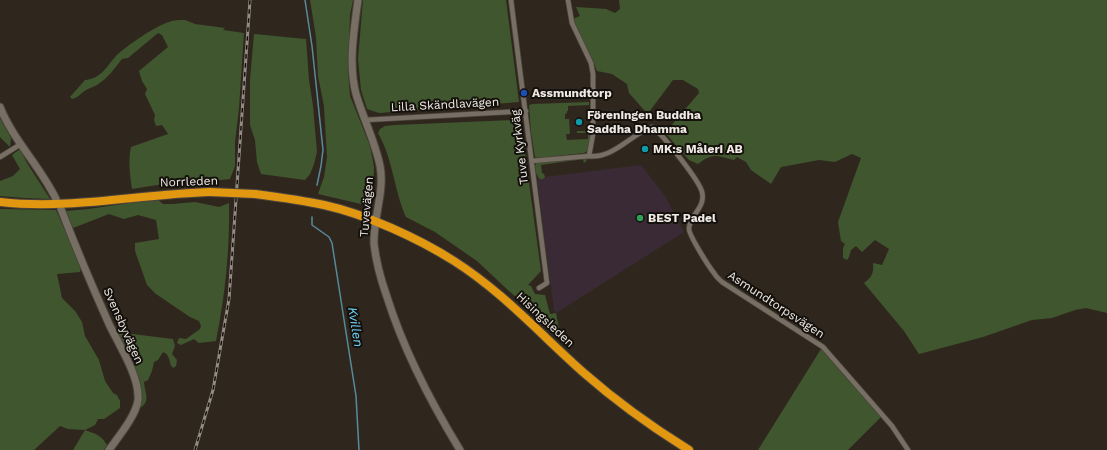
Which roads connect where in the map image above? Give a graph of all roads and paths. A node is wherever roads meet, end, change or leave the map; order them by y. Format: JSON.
{"nodes":[{"id":1,"x":358,"y":0,"type":"edge"},
{"id":2,"x":511,"y":0,"type":"edge"},
{"id":3,"x":568,"y":0,"type":"edge"},
{"id":4,"x":0,"y":107,"type":"edge"},
{"id":5,"x":526,"y":111,"type":"junction"},
{"id":6,"x":365,"y":120,"type":"junction"},
{"id":7,"x":21,"y":144,"type":"junction"},
{"id":8,"x":589,"y":156,"type":"junction"},
{"id":9,"x":0,"y":157,"type":"edge"},
{"id":10,"x":532,"y":161,"type":"junction"},
{"id":11,"x":56,"y":199,"type":"dead end"},
{"id":12,"x":0,"y":202,"type":"edge"},
{"id":13,"x":60,"y":209,"type":"dead end"},
{"id":14,"x":375,"y":221,"type":"junction"},
{"id":15,"x":538,"y":288,"type":"dead end"},
{"id":16,"x":109,"y":450,"type":"edge"},
{"id":17,"x":460,"y":450,"type":"edge"},
{"id":18,"x":689,"y":450,"type":"edge"},
{"id":19,"x":908,"y":450,"type":"edge"}],
"edges":[{"from":1,"to":6,"type":"main road","name":"Tuvevägen"},
{"from":2,"to":5,"type":"street","name":"Tuve Kyrkväg"},
{"from":3,"to":8,"type":"street"},
{"from":4,"to":7,"type":"main road"},
{"from":5,"to":6,"type":"street","name":"Lilla Skändlavägen"},
{"from":5,"to":10,"type":"street","name":"Tuve Kyrkväg"},
{"from":6,"to":14,"type":"main road","name":"Tuvevägen"},
{"from":7,"to":9,"type":"street"},
{"from":7,"to":11,"type":"main road"},
{"from":8,"to":10,"type":"street"},
{"from":8,"to":19,"type":"street","name":"Asmundtorpsvägen"},
{"from":10,"to":15,"type":"street","name":"Tuve Kyrkväg"},
{"from":12,"to":14,"type":"highway","name":"Norrleden","bridge":true},
{"from":13,"to":16,"type":"main road","name":"Svensbyvägen"},
{"from":14,"to":17,"type":"main road","name":"Tuvevägen"},
{"from":14,"to":18,"type":"highway","name":"Hisingsleden"}]}
